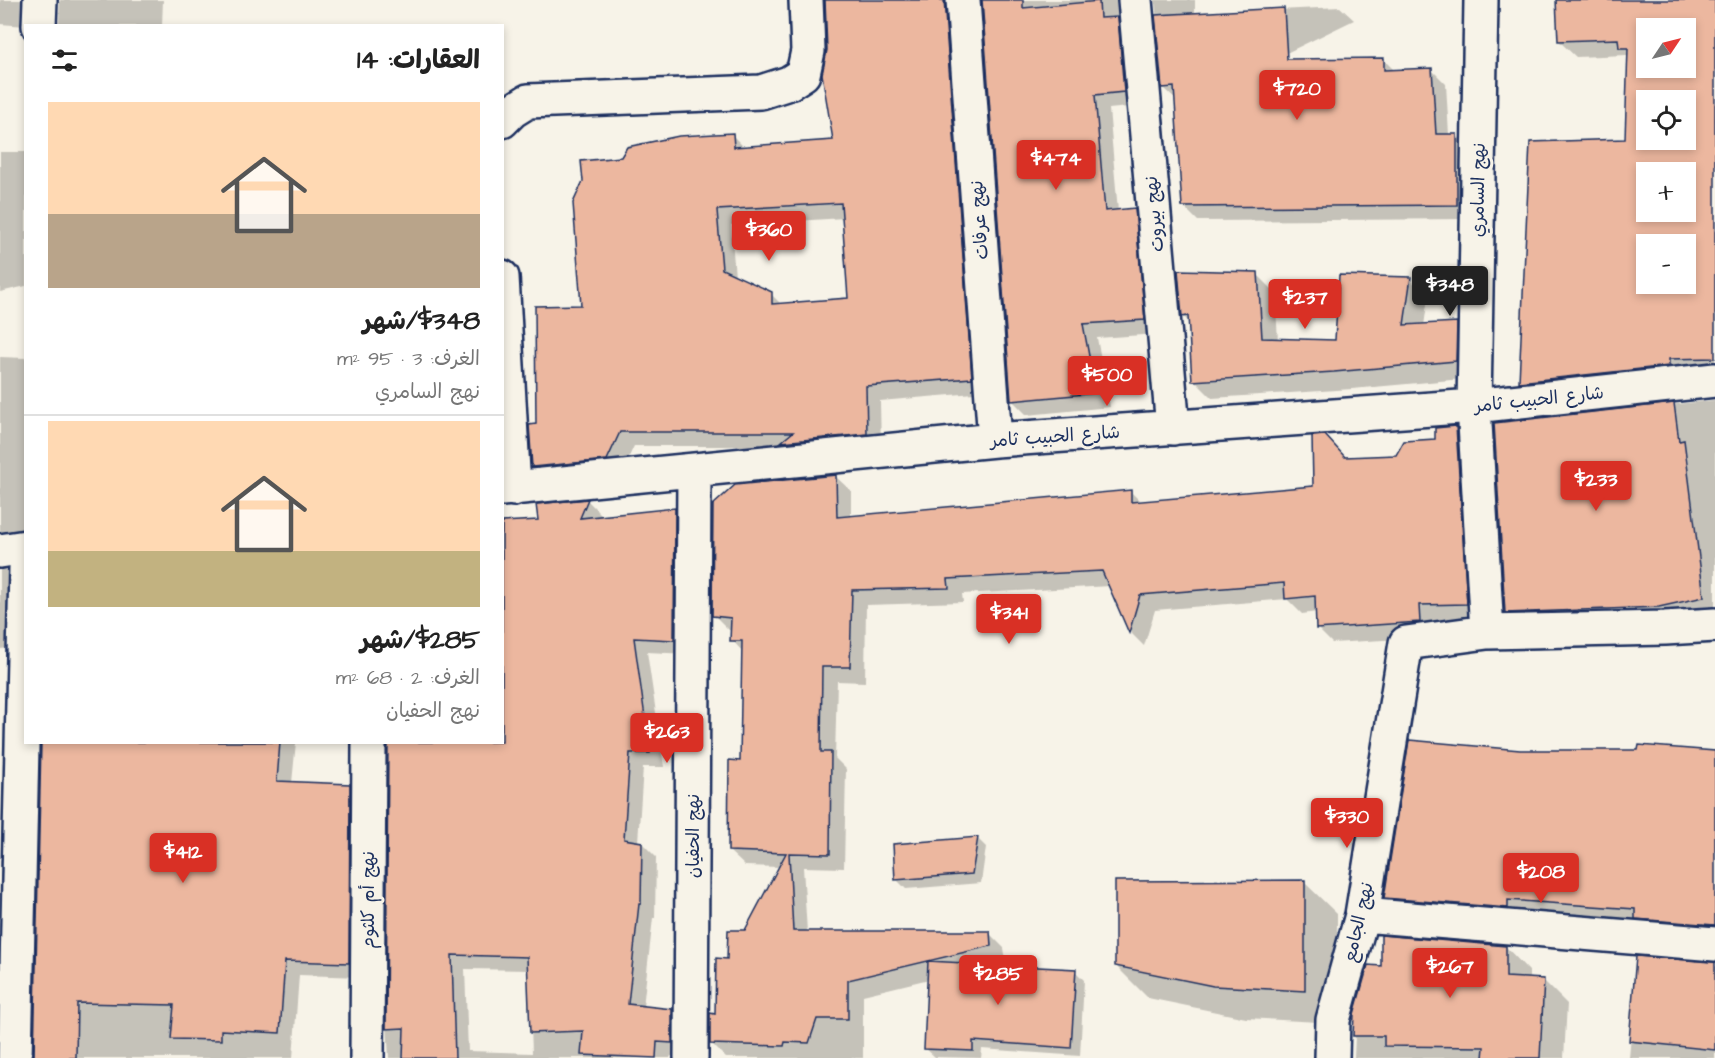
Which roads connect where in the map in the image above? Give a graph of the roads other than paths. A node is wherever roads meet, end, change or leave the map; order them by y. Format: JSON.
{"nodes":[{"id":1,"x":40,"y":0,"type":"edge"},
{"id":2,"x":806,"y":0,"type":"edge"},
{"id":3,"x":963,"y":0,"type":"edge"},
{"id":4,"x":1135,"y":0,"type":"edge"},
{"id":5,"x":1481,"y":0,"type":"edge"},
{"id":6,"x":39,"y":24,"type":"edge"},
{"id":7,"x":504,"y":119,"type":"edge"},
{"id":8,"x":504,"y":348,"type":"edge"},
{"id":9,"x":1715,"y":380,"type":"edge"},
{"id":10,"x":1474,"y":406,"type":"junction"},
{"id":11,"x":1173,"y":428,"type":"junction"},
{"id":12,"x":995,"y":440,"type":"junction"},
{"id":13,"x":694,"y":471,"type":"junction"},
{"id":14,"x":508,"y":489,"type":"edge"},
{"id":15,"x":24,"y":547,"type":"edge"},
{"id":16,"x":0,"y":551,"type":"edge"},
{"id":17,"x":1715,"y":625,"type":"edge"},
{"id":18,"x":1487,"y":632,"type":"junction"},
{"id":19,"x":24,"y":657,"type":"edge"},
{"id":20,"x":369,"y":744,"type":"edge"},
{"id":21,"x":1362,"y":915,"type":"junction"},
{"id":22,"x":1715,"y":944,"type":"edge"},
{"id":23,"x":15,"y":1058,"type":"edge"},
{"id":24,"x":367,"y":1058,"type":"edge"},
{"id":25,"x":691,"y":1058,"type":"edge"},
{"id":26,"x":1332,"y":1058,"type":"edge"}],
"edges":[{"from":1,"to":6,"type":"street"},
{"from":2,"to":7,"type":"street"},
{"from":3,"to":12,"type":"street","name":"نهج عرفات"},
{"from":4,"to":11,"type":"street","name":"نهج بيروت"},
{"from":5,"to":10,"type":"street","name":"نهج السامري"},
{"from":8,"to":14,"type":"street"},
{"from":9,"to":10,"type":"street","name":"شارع الحبيب ثامر"},
{"from":10,"to":11,"type":"street","name":"شارع الحبيب ثامر"},
{"from":10,"to":18,"type":"street","name":"نهج السامري"},
{"from":11,"to":12,"type":"street","name":"شارع الحبيب ثامر"},
{"from":12,"to":13,"type":"street","name":"شارع الحبيب ثامر"},
{"from":13,"to":14,"type":"street","name":"شارع الحبيب ثامر"},
{"from":13,"to":25,"type":"street","name":"نهج الحفيان"},
{"from":15,"to":16,"type":"street"},
{"from":17,"to":18,"type":"street"},
{"from":18,"to":21,"type":"street","name":"نهج الجامع"},
{"from":19,"to":23,"type":"street"},
{"from":20,"to":24,"type":"street","name":"نهج أم كلثوم"},
{"from":21,"to":22,"type":"street"},
{"from":21,"to":26,"type":"street","name":"نهج الجامع"}]}
